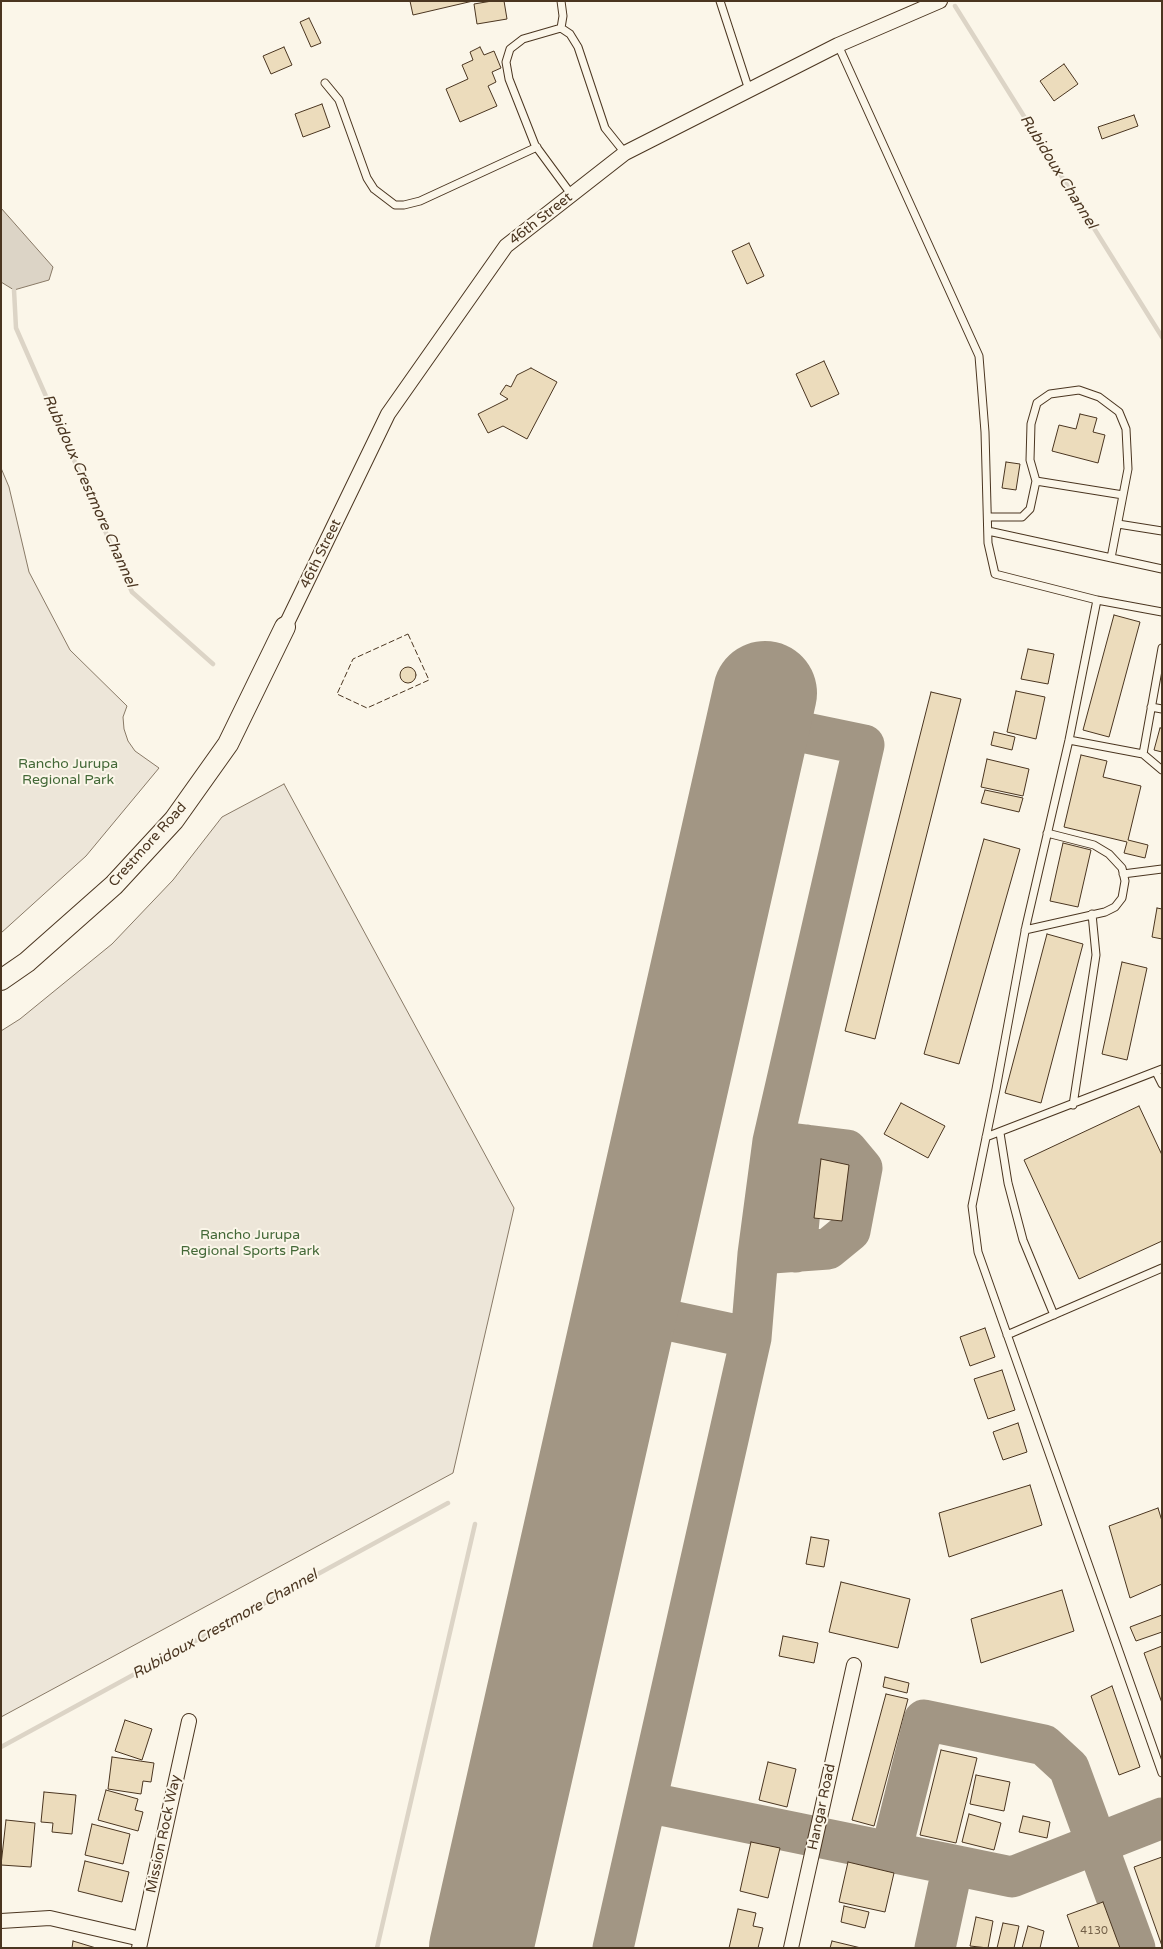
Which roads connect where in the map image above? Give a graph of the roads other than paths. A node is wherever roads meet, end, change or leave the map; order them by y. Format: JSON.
{"nodes":[{"id":1,"x":561,"y":1,"type":"edge"},
{"id":2,"x":720,"y":1,"type":"edge"},
{"id":3,"x":936,"y":2,"type":"edge"},
{"id":4,"x":561,"y":28,"type":"junction"},
{"id":5,"x":838,"y":45,"type":"junction"},
{"id":6,"x":325,"y":83,"type":"dead end"},
{"id":7,"x":749,"y":90,"type":"junction"},
{"id":8,"x":537,"y":147,"type":"junction"},
{"id":9,"x":625,"y":154,"type":"junction"},
{"id":10,"x":572,"y":194,"type":"junction"},
{"id":11,"x":1036,"y":481,"type":"junction"},
{"id":12,"x":1123,"y":495,"type":"junction"},
{"id":13,"x":988,"y":517,"type":"junction"},
{"id":14,"x":1118,"y":524,"type":"junction"},
{"id":15,"x":988,"y":531,"type":"junction"},
{"id":16,"x":1162,"y":531,"type":"edge"},
{"id":17,"x":1111,"y":558,"type":"junction"},
{"id":18,"x":1162,"y":569,"type":"edge"},
{"id":19,"x":1097,"y":600,"type":"junction"},
{"id":20,"x":1162,"y":612,"type":"edge"},
{"id":21,"x":286,"y":627,"type":"joint"},
{"id":22,"x":1162,"y":648,"type":"edge"},
{"id":23,"x":1151,"y":707,"type":"junction"},
{"id":24,"x":1162,"y":709,"type":"edge"},
{"id":25,"x":1069,"y":740,"type":"junction"},
{"id":26,"x":1143,"y":754,"type":"junction"},
{"id":27,"x":1162,"y":770,"type":"edge"},
{"id":28,"x":1047,"y":833,"type":"junction"},
{"id":29,"x":1162,"y":869,"type":"edge"},
{"id":30,"x":1123,"y":874,"type":"junction"},
{"id":31,"x":1092,"y":914,"type":"junction"},
{"id":32,"x":1025,"y":930,"type":"junction"},
{"id":33,"x":1,"y":980,"type":"edge"},
{"id":34,"x":1159,"y":1071,"type":"edge"},
{"id":35,"x":1162,"y":1084,"type":"edge"},
{"id":36,"x":1073,"y":1105,"type":"junction"},
{"id":37,"x":1000,"y":1132,"type":"junction"},
{"id":38,"x":986,"y":1138,"type":"junction"},
{"id":39,"x":1162,"y":1268,"type":"edge"},
{"id":40,"x":1054,"y":1315,"type":"junction"},
{"id":41,"x":1007,"y":1335,"type":"junction"},
{"id":42,"x":854,"y":1665,"type":"dead end"},
{"id":43,"x":189,"y":1721,"type":"dead end"},
{"id":44,"x":1162,"y":1773,"type":"edge"},
{"id":45,"x":1,"y":1921,"type":"edge"},
{"id":46,"x":140,"y":1943,"type":"edge"},
{"id":47,"x":791,"y":1948,"type":"edge"}],
"edges":[{"from":1,"to":4,"type":"lane"},
{"from":2,"to":7,"type":"lane"},
{"from":3,"to":5,"type":"street","name":"46th Street"},
{"from":4,"to":8,"type":"lane"},
{"from":4,"to":9,"type":"lane"},
{"from":5,"to":7,"type":"street","name":"46th Street"},
{"from":5,"to":13,"type":"lane"},
{"from":6,"to":8,"type":"lane"},
{"from":7,"to":9,"type":"street","name":"46th Street"},
{"from":8,"to":10,"type":"lane"},
{"from":9,"to":10,"type":"street","name":"46th Street"},
{"from":10,"to":21,"type":"street","name":"46th Street"},
{"from":11,"to":12,"type":"lane"},
{"from":11,"to":12,"type":"lane"},
{"from":11,"to":13,"type":"lane"},
{"from":12,"to":14,"type":"lane"},
{"from":13,"to":15,"type":"lane"},
{"from":14,"to":16,"type":"lane"},
{"from":14,"to":17,"type":"lane"},
{"from":15,"to":17,"type":"lane"},
{"from":15,"to":19,"type":"lane"},
{"from":17,"to":18,"type":"lane"},
{"from":19,"to":20,"type":"lane"},
{"from":19,"to":25,"type":"lane"},
{"from":21,"to":33,"type":"street","name":"Crestmore Road"},
{"from":22,"to":23,"type":"lane"},
{"from":23,"to":24,"type":"lane"},
{"from":23,"to":26,"type":"lane"},
{"from":25,"to":26,"type":"lane"},
{"from":25,"to":28,"type":"lane"},
{"from":26,"to":27,"type":"lane"},
{"from":28,"to":30,"type":"lane"},
{"from":28,"to":32,"type":"lane"},
{"from":29,"to":30,"type":"lane"},
{"from":30,"to":31,"type":"lane"},
{"from":31,"to":32,"type":"lane"},
{"from":31,"to":36,"type":"lane"},
{"from":32,"to":38,"type":"lane"},
{"from":34,"to":35,"type":"lane"},
{"from":34,"to":36,"type":"lane"},
{"from":36,"to":37,"type":"lane"},
{"from":37,"to":38,"type":"lane"},
{"from":37,"to":40,"type":"lane"},
{"from":38,"to":41,"type":"lane"},
{"from":39,"to":40,"type":"lane"},
{"from":40,"to":41,"type":"lane"},
{"from":41,"to":44,"type":"lane"},
{"from":42,"to":47,"type":"street","name":"Hangar Road"},
{"from":43,"to":46,"type":"street","name":"Mission Rock Way"},
{"from":45,"to":46,"type":"street"}]}
